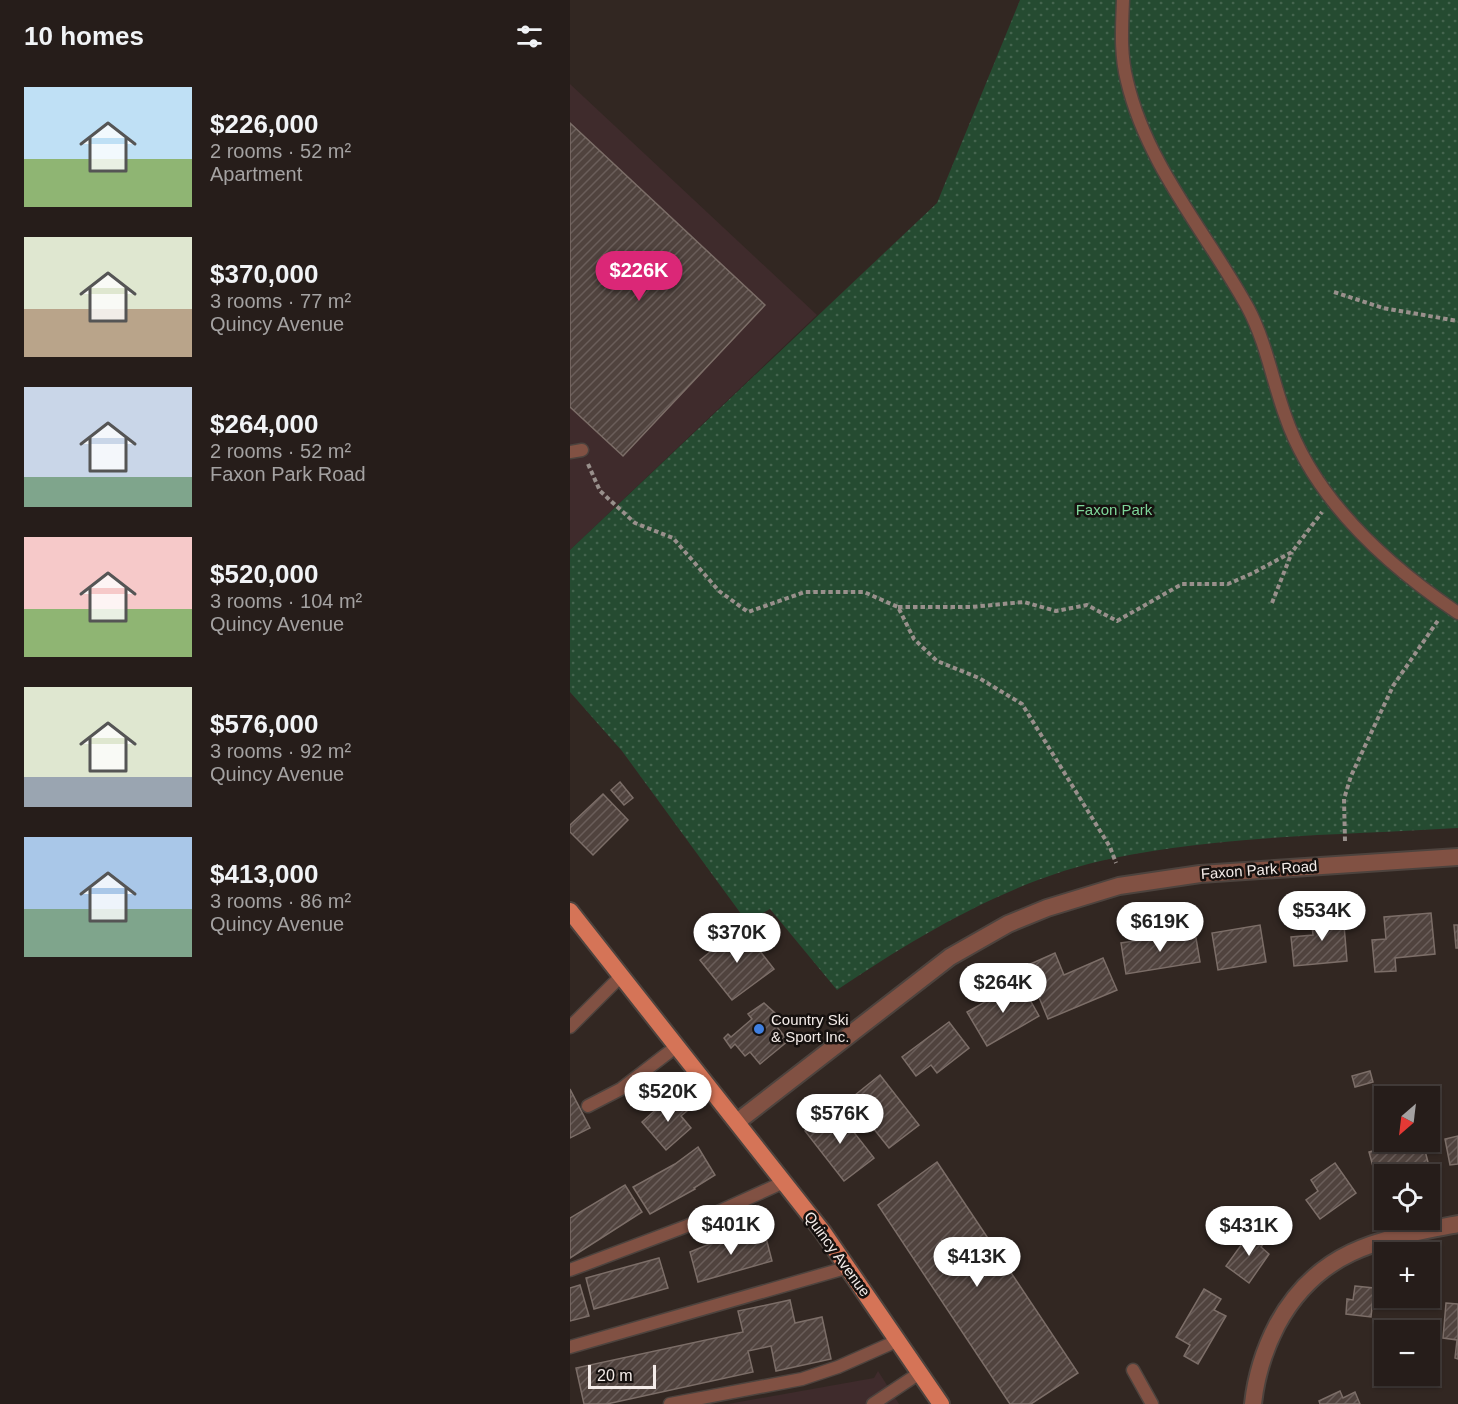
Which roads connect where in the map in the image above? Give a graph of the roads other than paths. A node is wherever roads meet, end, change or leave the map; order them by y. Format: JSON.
{"nodes":[{"id":1,"x":1124,"y":0,"type":"edge"},
{"id":2,"x":1453,"y":610,"type":"edge"},
{"id":3,"x":1458,"y":857,"type":"edge"},
{"id":4,"x":570,"y":911,"type":"edge"},
{"id":5,"x":621,"y":976,"type":"junction"},
{"id":6,"x":570,"y":1027,"type":"edge"},
{"id":7,"x":677,"y":1046,"type":"junction"},
{"id":8,"x":588,"y":1106,"type":"dead end"},
{"id":9,"x":737,"y":1122,"type":"junction"},
{"id":10,"x":784,"y":1182,"type":"junction"},
{"id":11,"x":1458,"y":1224,"type":"edge"},
{"id":12,"x":849,"y":1268,"type":"junction"},
{"id":13,"x":570,"y":1270,"type":"edge"},
{"id":14,"x":898,"y":1340,"type":"junction"},
{"id":15,"x":570,"y":1347,"type":"edge"},
{"id":16,"x":1133,"y":1370,"type":"dead end"},
{"id":17,"x":921,"y":1372,"type":"junction"},
{"id":18,"x":670,"y":1404,"type":"edge"},
{"id":19,"x":873,"y":1404,"type":"edge"},
{"id":20,"x":941,"y":1404,"type":"edge"},
{"id":21,"x":1152,"y":1404,"type":"edge"},
{"id":22,"x":1253,"y":1404,"type":"edge"}],
"edges":[{"from":1,"to":2,"type":"lane"},
{"from":3,"to":9,"type":"street","name":"Faxon Park Road"},
{"from":4,"to":5,"type":"main road","name":"Quincy Avenue"},
{"from":5,"to":6,"type":"lane"},
{"from":5,"to":7,"type":"main road","name":"Quincy Avenue"},
{"from":7,"to":8,"type":"lane"},
{"from":7,"to":9,"type":"main road","name":"Quincy Avenue"},
{"from":9,"to":10,"type":"main road","name":"Quincy Avenue"},
{"from":10,"to":12,"type":"main road","name":"Quincy Avenue"},
{"from":10,"to":13,"type":"lane"},
{"from":11,"to":22,"type":"street"},
{"from":12,"to":14,"type":"main road","name":"Quincy Avenue"},
{"from":12,"to":15,"type":"lane"},
{"from":14,"to":17,"type":"main road","name":"Quincy Avenue"},
{"from":14,"to":18,"type":"lane"},
{"from":16,"to":21,"type":"lane"},
{"from":17,"to":19,"type":"lane"},
{"from":17,"to":20,"type":"main road","name":"Quincy Avenue"}]}
